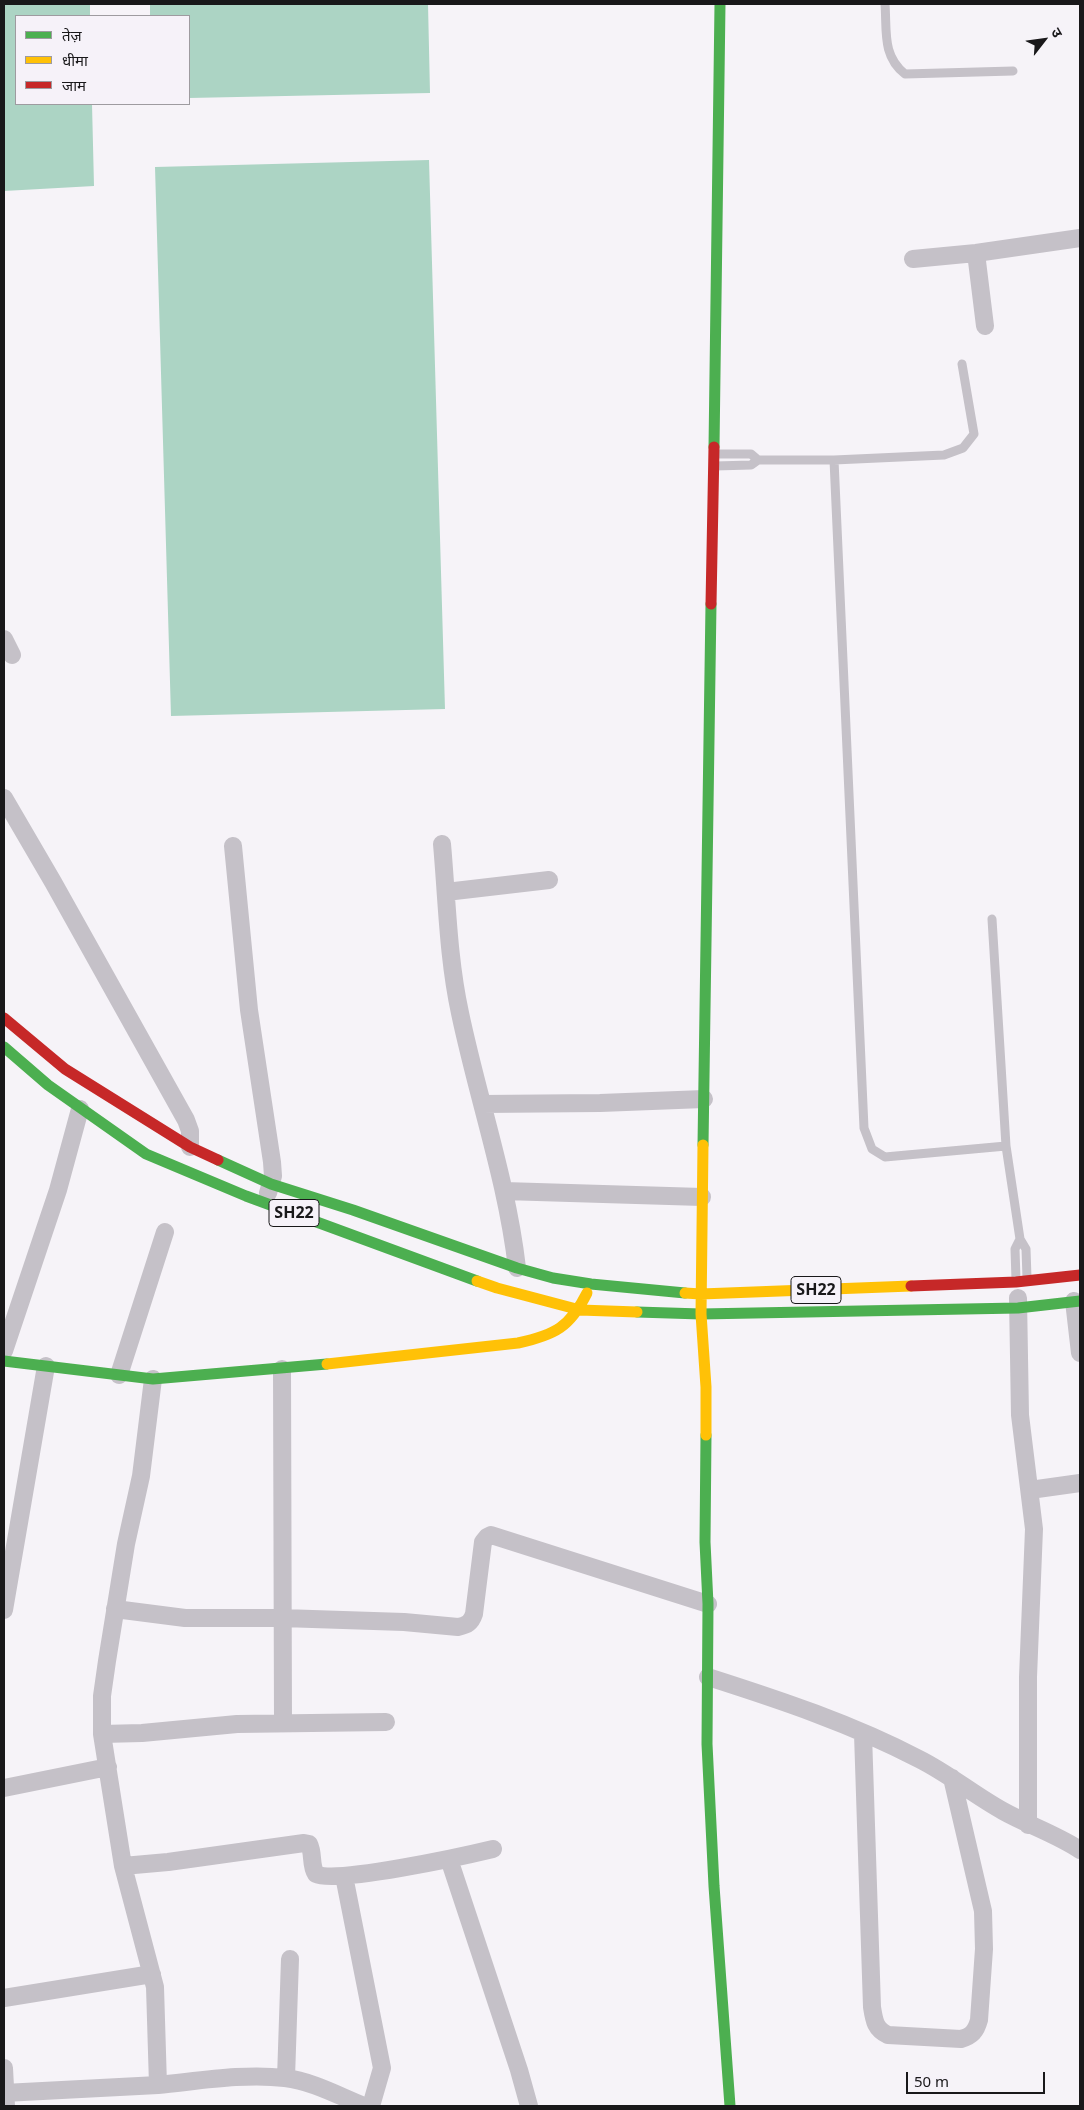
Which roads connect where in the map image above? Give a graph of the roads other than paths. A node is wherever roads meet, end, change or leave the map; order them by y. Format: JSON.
{"nodes":[{"id":1,"x":720,"y":4,"type":"edge"},
{"id":2,"x":885,"y":4,"type":"edge"},
{"id":3,"x":1013,"y":71,"type":"dead end"},
{"id":4,"x":1080,"y":238,"type":"edge"},
{"id":5,"x":976,"y":253,"type":"junction"},
{"id":6,"x":913,"y":259,"type":"dead end"},
{"id":7,"x":985,"y":326,"type":"dead end"},
{"id":8,"x":962,"y":364,"type":"dead end"},
{"id":9,"x":713,"y":454,"type":"junction"},
{"id":10,"x":758,"y":460,"type":"junction"},
{"id":11,"x":834,"y":460,"type":"junction"},
{"id":12,"x":713,"y":466,"type":"junction"},
{"id":13,"x":4,"y":639,"type":"edge"},
{"id":14,"x":12,"y":655,"type":"dead end"},
{"id":15,"x":4,"y":798,"type":"edge"},
{"id":16,"x":442,"y":844,"type":"dead end"},
{"id":17,"x":233,"y":846,"type":"dead end"},
{"id":18,"x":549,"y":880,"type":"dead end"},
{"id":19,"x":446,"y":892,"type":"junction"},
{"id":20,"x":992,"y":919,"type":"dead end"},
{"id":21,"x":4,"y":1018,"type":"edge"},
{"id":22,"x":4,"y":1047,"type":"edge"},
{"id":23,"x":704,"y":1099,"type":"junction"},
{"id":24,"x":482,"y":1104,"type":"junction"},
{"id":25,"x":80,"y":1109,"type":"junction"},
{"id":26,"x":1006,"y":1146,"type":"junction"},
{"id":27,"x":190,"y":1147,"type":"junction"},
{"id":28,"x":271,"y":1184,"type":"junction"},
{"id":29,"x":504,"y":1191,"type":"junction"},
{"id":30,"x":702,"y":1197,"type":"junction"},
{"id":31,"x":266,"y":1203,"type":"junction"},
{"id":32,"x":165,"y":1232,"type":"dead end"},
{"id":33,"x":517,"y":1268,"type":"junction"},
{"id":34,"x":1080,"y":1275,"type":"edge"},
{"id":35,"x":1022,"y":1282,"type":"junction"},
{"id":36,"x":591,"y":1284,"type":"junction"},
{"id":37,"x":795,"y":1291,"type":"junction"},
{"id":38,"x":701,"y":1294,"type":"junction"},
{"id":39,"x":1077,"y":1301,"type":"edge"},
{"id":40,"x":1018,"y":1308,"type":"junction"},
{"id":41,"x":580,"y":1310,"type":"junction"},
{"id":42,"x":796,"y":1312,"type":"junction"},
{"id":43,"x":701,"y":1314,"type":"junction"},
{"id":44,"x":4,"y":1351,"type":"edge"},
{"id":45,"x":1080,"y":1353,"type":"edge"},
{"id":46,"x":4,"y":1361,"type":"edge"},
{"id":47,"x":46,"y":1366,"type":"junction"},
{"id":48,"x":282,"y":1369,"type":"junction"},
{"id":49,"x":119,"y":1375,"type":"junction"},
{"id":50,"x":153,"y":1379,"type":"junction"},
{"id":51,"x":1080,"y":1483,"type":"edge"},
{"id":52,"x":1030,"y":1490,"type":"junction"},
{"id":53,"x":708,"y":1604,"type":"junction"},
{"id":54,"x":4,"y":1610,"type":"edge"},
{"id":55,"x":116,"y":1610,"type":"junction"},
{"id":56,"x":282,"y":1618,"type":"junction"},
{"id":57,"x":708,"y":1677,"type":"junction"},
{"id":58,"x":386,"y":1722,"type":"dead end"},
{"id":59,"x":283,"y":1723,"type":"junction"},
{"id":60,"x":102,"y":1734,"type":"junction"},
{"id":61,"x":863,"y":1734,"type":"junction"},
{"id":62,"x":108,"y":1767,"type":"junction"},
{"id":63,"x":952,"y":1778,"type":"junction"},
{"id":64,"x":4,"y":1788,"type":"edge"},
{"id":65,"x":1028,"y":1825,"type":"junction"},
{"id":66,"x":493,"y":1849,"type":"dead end"},
{"id":67,"x":1080,"y":1850,"type":"edge"},
{"id":68,"x":449,"y":1859,"type":"junction"},
{"id":69,"x":123,"y":1866,"type":"junction"},
{"id":70,"x":344,"y":1876,"type":"junction"},
{"id":71,"x":290,"y":1959,"type":"dead end"},
{"id":72,"x":152,"y":1974,"type":"junction"},
{"id":73,"x":4,"y":1998,"type":"edge"},
{"id":74,"x":4,"y":2068,"type":"edge"},
{"id":75,"x":286,"y":2078,"type":"junction"},
{"id":76,"x":158,"y":2085,"type":"junction"},
{"id":77,"x":5,"y":2097,"type":"edge"},
{"id":78,"x":364,"y":2106,"type":"edge"},
{"id":79,"x":371,"y":2106,"type":"edge"},
{"id":80,"x":530,"y":2106,"type":"edge"},
{"id":81,"x":730,"y":2106,"type":"edge"}],
"edges":[{"from":1,"to":9,"type":"main road"},
{"from":2,"to":3,"type":"lane"},
{"from":4,"to":5,"type":"street"},
{"from":5,"to":6,"type":"street"},
{"from":5,"to":7,"type":"street"},
{"from":8,"to":11,"type":"lane"},
{"from":9,"to":10,"type":"lane"},
{"from":9,"to":12,"type":"main road"},
{"from":10,"to":11,"type":"lane"},
{"from":10,"to":12,"type":"lane"},
{"from":11,"to":26,"type":"lane"},
{"from":12,"to":23,"type":"main road"},
{"from":13,"to":14,"type":"street"},
{"from":15,"to":27,"type":"street"},
{"from":16,"to":19,"type":"street"},
{"from":17,"to":28,"type":"street"},
{"from":18,"to":19,"type":"street"},
{"from":19,"to":24,"type":"street"},
{"from":20,"to":26,"type":"lane"},
{"from":21,"to":27,"type":"main road","number":"SH22"},
{"from":22,"to":25,"type":"main road","number":"SH22"},
{"from":23,"to":24,"type":"street"},
{"from":23,"to":30,"type":"main road"},
{"from":24,"to":29,"type":"street"},
{"from":25,"to":31,"type":"main road","number":"SH22"},
{"from":25,"to":44,"type":"street"},
{"from":26,"to":35,"type":"lane"},
{"from":27,"to":28,"type":"main road","number":"SH22"},
{"from":28,"to":31,"type":"street"},
{"from":28,"to":33,"type":"main road","number":"SH22"},
{"from":29,"to":30,"type":"street"},
{"from":29,"to":33,"type":"street"},
{"from":30,"to":38,"type":"main road"},
{"from":31,"to":41,"type":"main road","number":"SH22"},
{"from":32,"to":49,"type":"street"},
{"from":33,"to":36,"type":"main road","number":"SH22"},
{"from":34,"to":35,"type":"main road","number":"SH22"},
{"from":35,"to":37,"type":"main road","number":"SH22"},
{"from":35,"to":40,"type":"street"},
{"from":36,"to":38,"type":"main road","number":"SH22"},
{"from":36,"to":41,"type":"main road"},
{"from":37,"to":38,"type":"main road","number":"SH22"},
{"from":37,"to":42,"type":"main road"},
{"from":38,"to":43,"type":"main road"},
{"from":39,"to":40,"type":"main road","number":"SH22"},
{"from":39,"to":45,"type":"street"},
{"from":40,"to":42,"type":"main road","number":"SH22"},
{"from":40,"to":52,"type":"street"},
{"from":41,"to":43,"type":"main road","number":"SH22"},
{"from":41,"to":48,"type":"main road"},
{"from":42,"to":43,"type":"main road","number":"SH22"},
{"from":43,"to":53,"type":"main road"},
{"from":46,"to":47,"type":"main road"},
{"from":47,"to":49,"type":"main road"},
{"from":47,"to":54,"type":"street"},
{"from":48,"to":50,"type":"main road"},
{"from":48,"to":56,"type":"street"},
{"from":49,"to":50,"type":"main road"},
{"from":50,"to":55,"type":"street"},
{"from":51,"to":52,"type":"street"},
{"from":52,"to":65,"type":"street"},
{"from":53,"to":56,"type":"street"},
{"from":53,"to":57,"type":"main road"},
{"from":55,"to":56,"type":"street"},
{"from":55,"to":60,"type":"street"},
{"from":56,"to":59,"type":"street"},
{"from":57,"to":61,"type":"street"},
{"from":57,"to":81,"type":"main road"},
{"from":58,"to":59,"type":"street"},
{"from":59,"to":60,"type":"street"},
{"from":60,"to":62,"type":"street"},
{"from":61,"to":63,"type":"street"},
{"from":61,"to":63,"type":"street"},
{"from":62,"to":64,"type":"street"},
{"from":62,"to":69,"type":"street"},
{"from":63,"to":65,"type":"street"},
{"from":65,"to":67,"type":"street"},
{"from":66,"to":68,"type":"street"},
{"from":68,"to":70,"type":"street"},
{"from":68,"to":80,"type":"street"},
{"from":69,"to":70,"type":"street"},
{"from":69,"to":72,"type":"street"},
{"from":70,"to":79,"type":"street"},
{"from":71,"to":75,"type":"street"},
{"from":72,"to":73,"type":"street"},
{"from":72,"to":76,"type":"street"},
{"from":74,"to":77,"type":"street"},
{"from":75,"to":76,"type":"street"},
{"from":75,"to":78,"type":"street"},
{"from":76,"to":77,"type":"street"}]}
